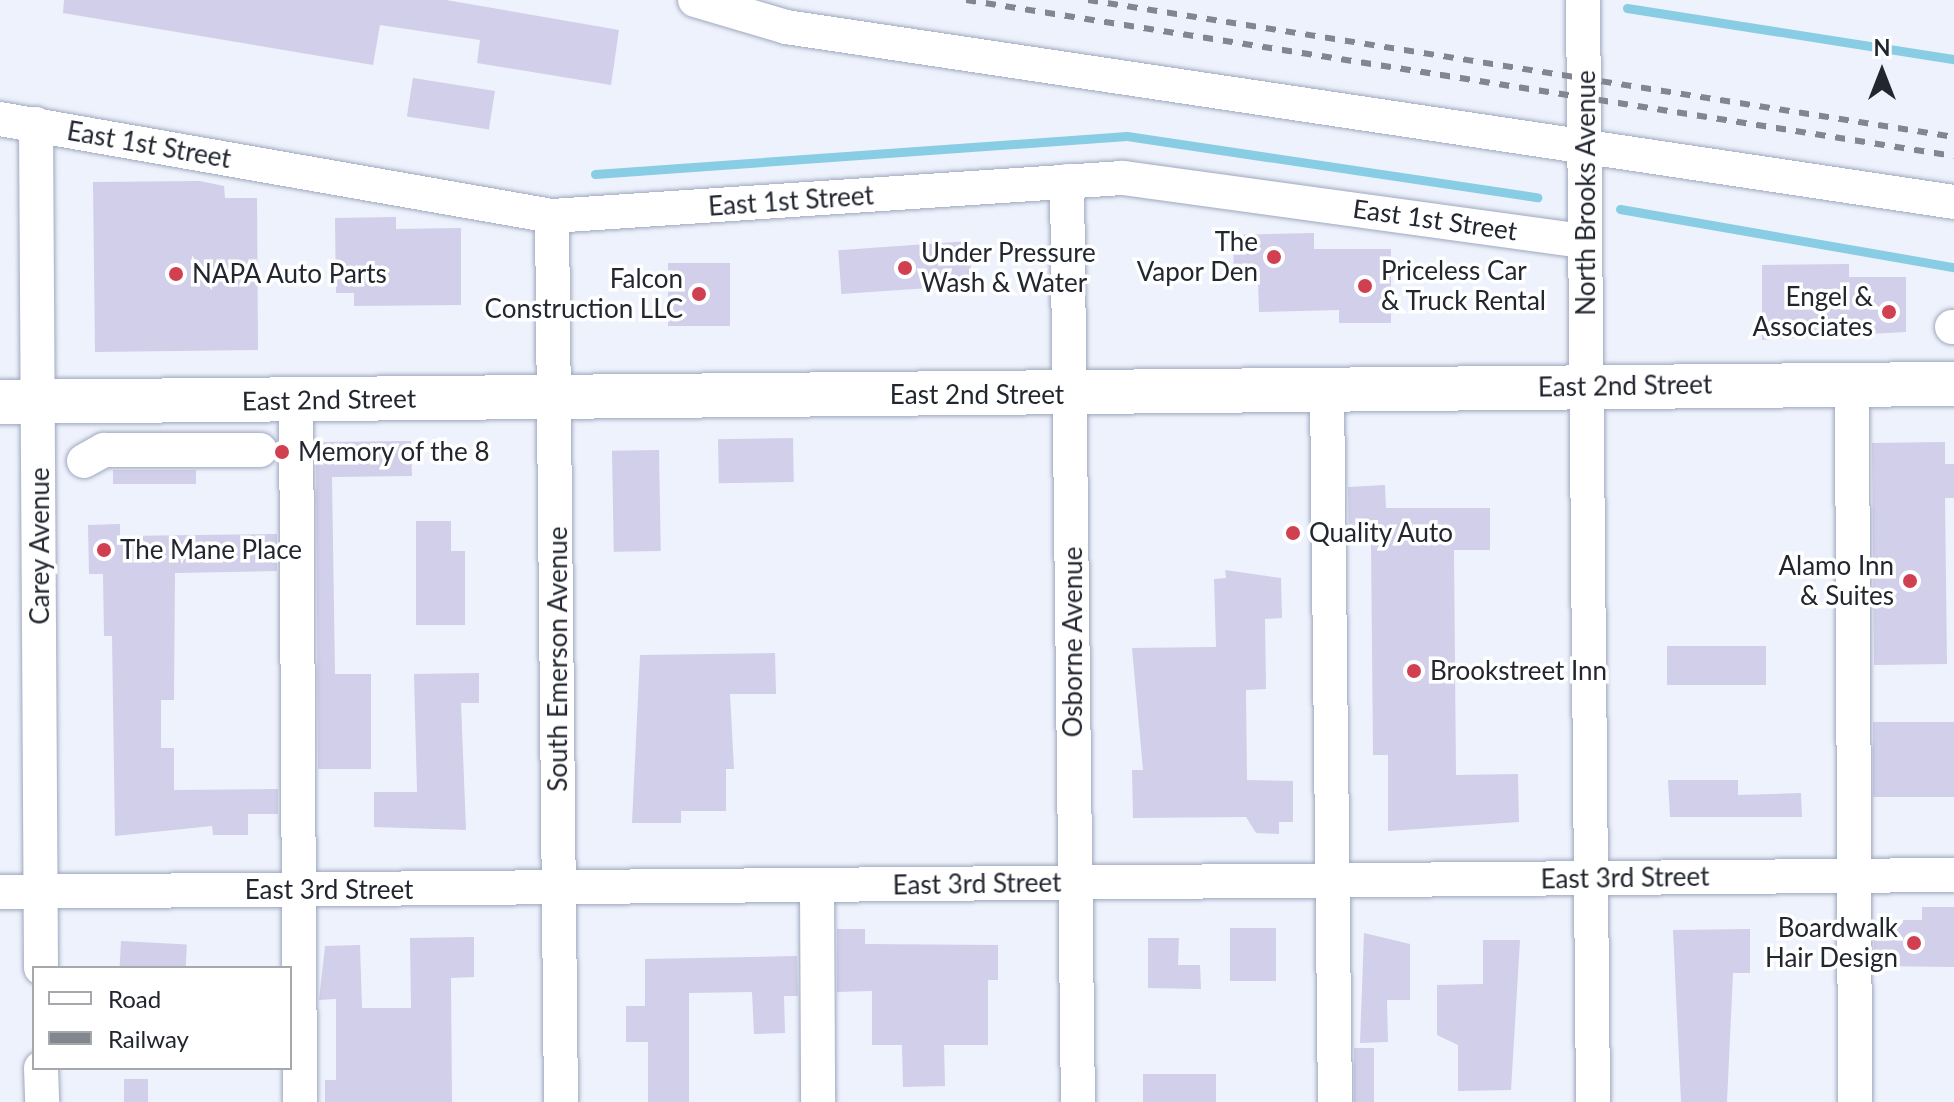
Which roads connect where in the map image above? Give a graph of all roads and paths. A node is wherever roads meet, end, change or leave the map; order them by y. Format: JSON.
{"nodes":[{"id":1,"x":695,"y":0,"type":"edge"},
{"id":2,"x":1583,"y":0,"type":"edge"},
{"id":3,"x":0,"y":119,"type":"edge"},
{"id":4,"x":36,"y":124,"type":"junction"},
{"id":5,"x":1584,"y":147,"type":"junction"},
{"id":6,"x":1067,"y":181,"type":"junction"},
{"id":7,"x":1954,"y":202,"type":"edge"},
{"id":8,"x":552,"y":216,"type":"junction"},
{"id":9,"x":1585,"y":241,"type":"junction"},
{"id":10,"x":1852,"y":384,"type":"junction"},
{"id":11,"x":1954,"y":384,"type":"edge"},
{"id":12,"x":1588,"y":387,"type":"junction"},
{"id":13,"x":1327,"y":390,"type":"junction"},
{"id":14,"x":1071,"y":395,"type":"junction"},
{"id":15,"x":555,"y":397,"type":"junction"},
{"id":16,"x":296,"y":401,"type":"junction"},
{"id":17,"x":20,"y":402,"type":"edge"},
{"id":18,"x":260,"y":450,"type":"dead end"},
{"id":19,"x":84,"y":461,"type":"dead end"},
{"id":20,"x":1954,"y":875,"type":"edge"},
{"id":21,"x":1852,"y":876,"type":"junction"},
{"id":22,"x":1592,"y":878,"type":"junction"},
{"id":23,"x":1333,"y":881,"type":"junction"},
{"id":24,"x":1075,"y":882,"type":"junction"},
{"id":25,"x":817,"y":887,"type":"junction"},
{"id":26,"x":559,"y":889,"type":"junction"},
{"id":27,"x":299,"y":890,"type":"junction"},
{"id":28,"x":0,"y":892,"type":"edge"},
{"id":29,"x":41,"y":892,"type":"junction"},
{"id":30,"x":41,"y":966,"type":"edge"},
{"id":31,"x":41,"y":1070,"type":"edge"},
{"id":32,"x":42,"y":1102,"type":"edge"},
{"id":33,"x":300,"y":1102,"type":"edge"},
{"id":34,"x":561,"y":1102,"type":"edge"},
{"id":35,"x":818,"y":1102,"type":"edge"},
{"id":36,"x":1078,"y":1102,"type":"edge"},
{"id":37,"x":1335,"y":1102,"type":"edge"},
{"id":38,"x":1593,"y":1102,"type":"edge"},
{"id":39,"x":1855,"y":1102,"type":"edge"}],
"edges":[{"from":1,"to":5,"type":"street"},
{"from":2,"to":5,"type":"street","name":"North Brooks Avenue"},
{"from":3,"to":4,"type":"street","name":"East 1st Street"},
{"from":4,"to":8,"type":"street","name":"East 1st Street"},
{"from":4,"to":17,"type":"street","name":"Carey Avenue"},
{"from":5,"to":7,"type":"street"},
{"from":5,"to":9,"type":"street","name":"North Brooks Avenue"},
{"from":6,"to":8,"type":"street","name":"East 1st Street"},
{"from":6,"to":9,"type":"street","name":"East 1st Street"},
{"from":6,"to":14,"type":"street","name":"Osborne Avenue"},
{"from":8,"to":15,"type":"street","name":"South Emerson Avenue"},
{"from":9,"to":12,"type":"street","name":"North Brooks Avenue"},
{"from":10,"to":11,"type":"main road","name":"East 2nd Street"},
{"from":10,"to":12,"type":"main road","name":"East 2nd Street"},
{"from":10,"to":21,"type":"street"},
{"from":12,"to":13,"type":"main road","name":"East 2nd Street"},
{"from":12,"to":22,"type":"street","name":"North Brooks Avenue"},
{"from":13,"to":14,"type":"main road","name":"East 2nd Street"},
{"from":13,"to":23,"type":"street"},
{"from":14,"to":15,"type":"main road","name":"East 2nd Street"},
{"from":14,"to":24,"type":"street","name":"Osborne Avenue"},
{"from":15,"to":16,"type":"main road","name":"East 2nd Street"},
{"from":15,"to":26,"type":"street","name":"South Emerson Avenue"},
{"from":16,"to":17,"type":"main road","name":"East 2nd Street"},
{"from":16,"to":27,"type":"street"},
{"from":17,"to":29,"type":"street","name":"Carey Avenue"},
{"from":18,"to":19,"type":"street"},
{"from":20,"to":21,"type":"street","name":"East 3rd Street"},
{"from":21,"to":22,"type":"street","name":"East 3rd Street"},
{"from":21,"to":39,"type":"street"},
{"from":22,"to":23,"type":"street","name":"East 3rd Street"},
{"from":22,"to":38,"type":"street","name":"North Brooks Avenue"},
{"from":23,"to":24,"type":"street","name":"East 3rd Street"},
{"from":23,"to":37,"type":"street"},
{"from":24,"to":25,"type":"street","name":"East 3rd Street"},
{"from":24,"to":36,"type":"street","name":"Osborne Avenue"},
{"from":25,"to":26,"type":"street","name":"East 3rd Street"},
{"from":25,"to":35,"type":"street"},
{"from":26,"to":27,"type":"street","name":"East 3rd Street"},
{"from":26,"to":34,"type":"street","name":"South Emerson Avenue"},
{"from":27,"to":29,"type":"street","name":"East 3rd Street"},
{"from":27,"to":33,"type":"street"},
{"from":28,"to":29,"type":"street","name":"East 3rd Street"},
{"from":29,"to":30,"type":"street","name":"Carey Avenue"},
{"from":31,"to":32,"type":"street"}]}
